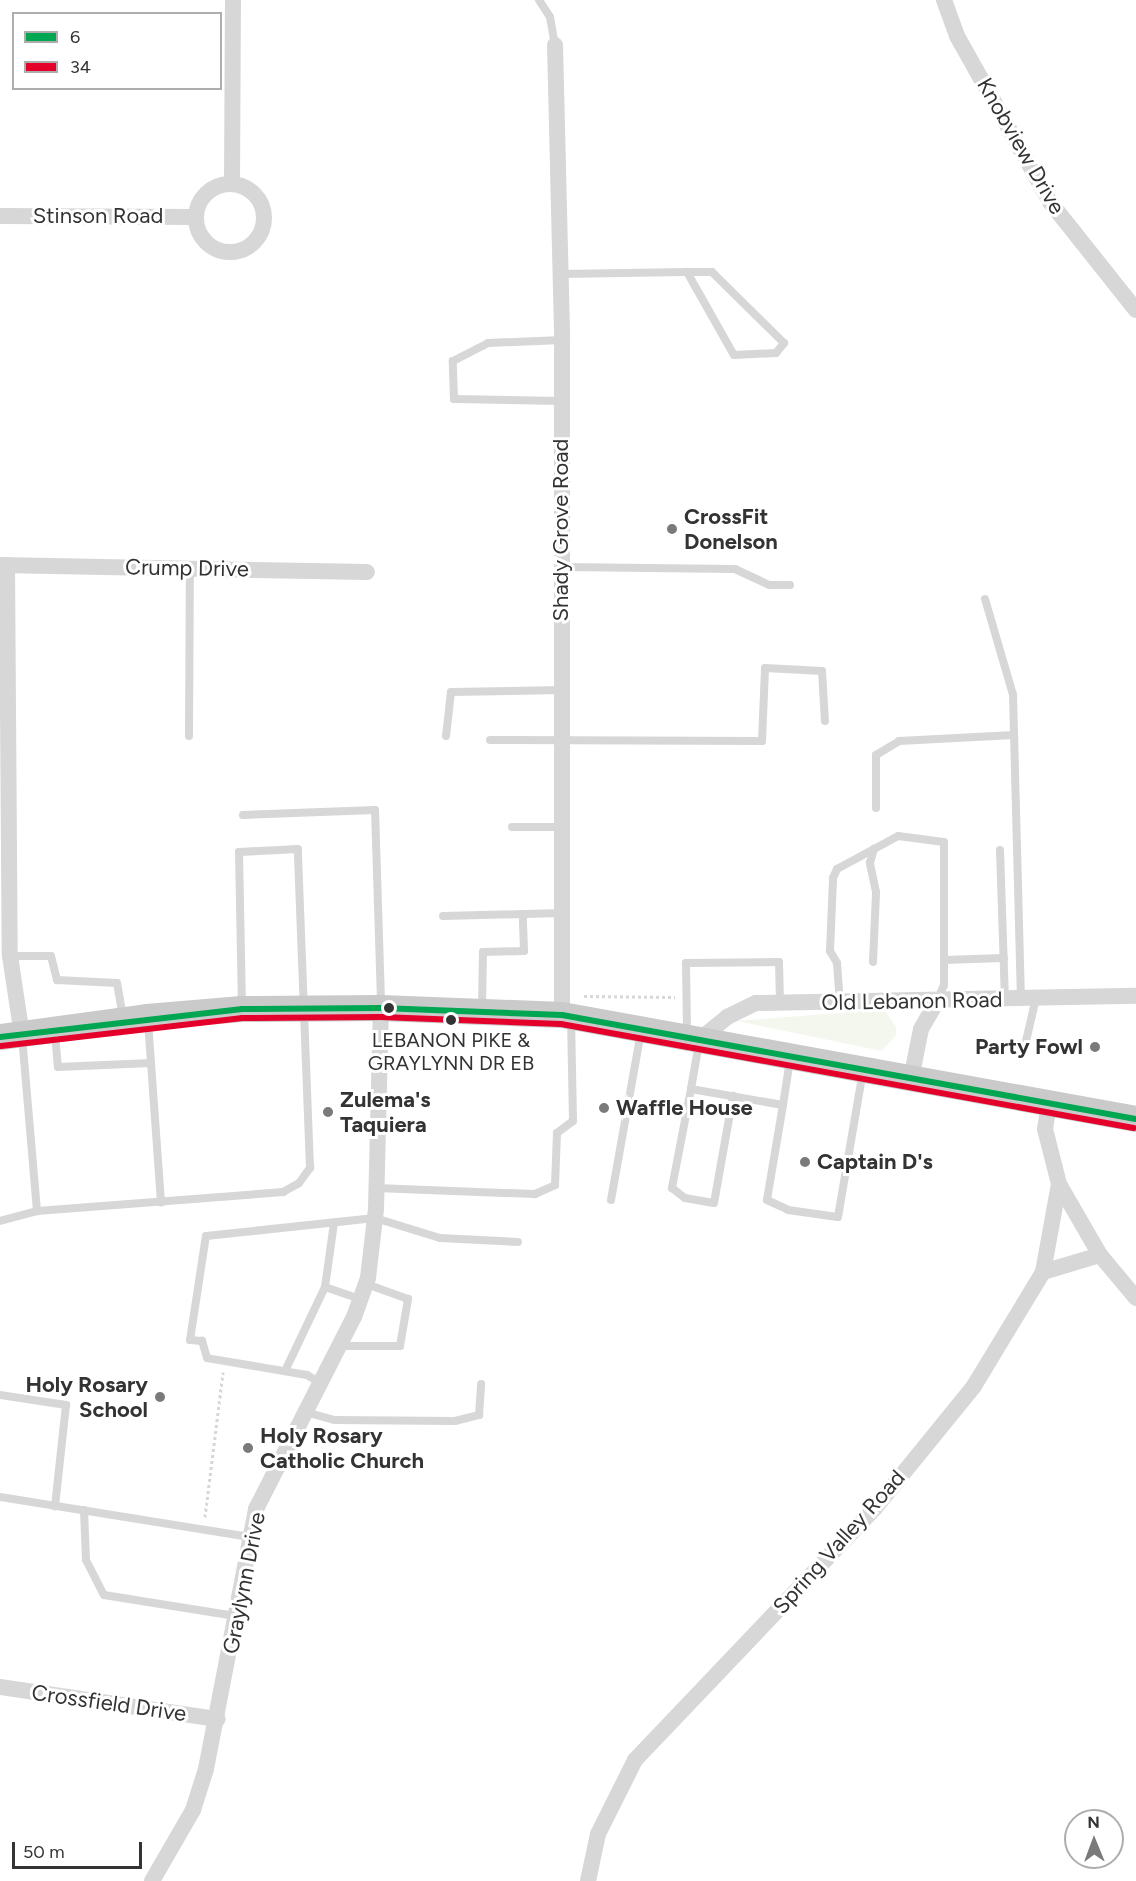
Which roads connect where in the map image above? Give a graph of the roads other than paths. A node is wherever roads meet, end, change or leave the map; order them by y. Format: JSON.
{"nodes":[{"id":1,"x":233,"y":0,"type":"edge"},
{"id":2,"x":539,"y":0,"type":"edge"},
{"id":3,"x":944,"y":0,"type":"edge"},
{"id":4,"x":555,"y":45,"type":"joint"},
{"id":5,"x":232,"y":184,"type":"junction"},
{"id":6,"x":0,"y":216,"type":"edge"},
{"id":7,"x":196,"y":217,"type":"junction"},
{"id":8,"x":687,"y":272,"type":"junction"},
{"id":9,"x":560,"y":274,"type":"junction"},
{"id":10,"x":1136,"y":310,"type":"edge"},
{"id":11,"x":562,"y":340,"type":"junction"},
{"id":12,"x":560,"y":401,"type":"junction"},
{"id":13,"x":4,"y":565,"type":"edge"},
{"id":14,"x":561,"y":567,"type":"junction"},
{"id":15,"x":190,"y":568,"type":"junction"},
{"id":16,"x":367,"y":572,"type":"dead end"},
{"id":17,"x":790,"y":585,"type":"dead end"},
{"id":18,"x":985,"y":598,"type":"dead end"},
{"id":19,"x":562,"y":690,"type":"junction"},
{"id":20,"x":4,"y":700,"type":"edge"},
{"id":21,"x":825,"y":721,"type":"dead end"},
{"id":22,"x":4,"y":730,"type":"edge"},
{"id":23,"x":1014,"y":735,"type":"junction"},
{"id":24,"x":189,"y":736,"type":"dead end"},
{"id":25,"x":446,"y":736,"type":"dead end"},
{"id":26,"x":563,"y":739,"type":"junction"},
{"id":27,"x":490,"y":740,"type":"dead end"},
{"id":28,"x":4,"y":764,"type":"edge"},
{"id":29,"x":876,"y":808,"type":"dead end"},
{"id":30,"x":243,"y":814,"type":"dead end"},
{"id":31,"x":564,"y":826,"type":"junction"},
{"id":32,"x":512,"y":827,"type":"dead end"},
{"id":33,"x":874,"y":849,"type":"junction"},
{"id":34,"x":1000,"y":850,"type":"dead end"},
{"id":35,"x":563,"y":913,"type":"junction"},
{"id":36,"x":524,"y":914,"type":"junction"},
{"id":37,"x":442,"y":916,"type":"dead end"},
{"id":38,"x":10,"y":956,"type":"junction"},
{"id":39,"x":1004,"y":958,"type":"junction"},
{"id":40,"x":944,"y":960,"type":"junction"},
{"id":41,"x":873,"y":962,"type":"dead end"},
{"id":42,"x":1136,"y":996,"type":"edge"},
{"id":43,"x":1020,"y":998,"type":"junction"},
{"id":44,"x":937,"y":1001,"type":"junction"},
{"id":45,"x":780,"y":1003,"type":"junction"},
{"id":46,"x":840,"y":1003,"type":"junction"},
{"id":47,"x":304,"y":1008,"type":"junction"},
{"id":48,"x":381,"y":1008,"type":"junction"},
{"id":49,"x":242,"y":1009,"type":"junction"},
{"id":50,"x":573,"y":1009,"type":"junction"},
{"id":51,"x":482,"y":1012,"type":"junction"},
{"id":52,"x":135,"y":1019,"type":"junction"},
{"id":53,"x":55,"y":1030,"type":"junction"},
{"id":54,"x":641,"y":1030,"type":"junction"},
{"id":55,"x":11,"y":1036,"type":"edge"},
{"id":56,"x":693,"y":1039,"type":"junction"},
{"id":57,"x":1023,"y":1054,"type":"dead end"},
{"id":58,"x":790,"y":1057,"type":"junction"},
{"id":59,"x":151,"y":1063,"type":"junction"},
{"id":60,"x":864,"y":1070,"type":"junction"},
{"id":61,"x":911,"y":1079,"type":"junction"},
{"id":62,"x":691,"y":1089,"type":"junction"},
{"id":63,"x":733,"y":1096,"type":"junction"},
{"id":64,"x":1049,"y":1104,"type":"junction"},
{"id":65,"x":783,"y":1105,"type":"junction"},
{"id":66,"x":1136,"y":1119,"type":"edge"},
{"id":67,"x":1059,"y":1184,"type":"junction"},
{"id":68,"x":376,"y":1188,"type":"junction"},
{"id":69,"x":611,"y":1200,"type":"dead end"},
{"id":70,"x":161,"y":1203,"type":"junction"},
{"id":71,"x":36,"y":1211,"type":"junction"},
{"id":72,"x":375,"y":1218,"type":"junction"},
{"id":73,"x":0,"y":1221,"type":"edge"},
{"id":74,"x":334,"y":1223,"type":"junction"},
{"id":75,"x":518,"y":1242,"type":"dead end"},
{"id":76,"x":1100,"y":1255,"type":"junction"},
{"id":77,"x":1043,"y":1272,"type":"junction"},
{"id":78,"x":325,"y":1287,"type":"junction"},
{"id":79,"x":363,"y":1292,"type":"junction"},
{"id":80,"x":1136,"y":1298,"type":"edge"},
{"id":81,"x":338,"y":1346,"type":"junction"},
{"id":82,"x":285,"y":1371,"type":"junction"},
{"id":83,"x":320,"y":1382,"type":"junction"},
{"id":84,"x":481,"y":1384,"type":"dead end"},
{"id":85,"x":0,"y":1395,"type":"edge"},
{"id":86,"x":304,"y":1412,"type":"junction"},
{"id":87,"x":0,"y":1497,"type":"edge"},
{"id":88,"x":55,"y":1506,"type":"junction"},
{"id":89,"x":84,"y":1510,"type":"junction"},
{"id":90,"x":250,"y":1537,"type":"junction"},
{"id":91,"x":235,"y":1616,"type":"junction"},
{"id":92,"x":0,"y":1687,"type":"edge"},
{"id":93,"x":218,"y":1719,"type":"junction"},
{"id":94,"x":152,"y":1881,"type":"edge"},
{"id":95,"x":588,"y":1881,"type":"edge"}],
"edges":[{"from":1,"to":5,"type":"street"},
{"from":2,"to":4,"type":"lane"},
{"from":3,"to":10,"type":"street","name":"Knobview Drive"},
{"from":4,"to":9,"type":"street","name":"Shady Grove Road"},
{"from":5,"to":7,"type":"street"},
{"from":5,"to":7,"type":"street"},
{"from":6,"to":7,"type":"street","name":"Stinson Road"},
{"from":8,"to":8,"type":"lane"},
{"from":8,"to":9,"type":"lane"},
{"from":9,"to":11,"type":"street","name":"Shady Grove Road"},
{"from":11,"to":12,"type":"street","name":"Shady Grove Road"},
{"from":11,"to":12,"type":"lane"},
{"from":12,"to":14,"type":"street","name":"Shady Grove Road"},
{"from":13,"to":15,"type":"street","name":"Crump Drive"},
{"from":13,"to":20,"type":"street"},
{"from":14,"to":17,"type":"lane"},
{"from":14,"to":19,"type":"street","name":"Shady Grove Road"},
{"from":15,"to":16,"type":"street","name":"Crump Drive"},
{"from":15,"to":24,"type":"lane"},
{"from":18,"to":23,"type":"lane"},
{"from":19,"to":25,"type":"lane"},
{"from":19,"to":26,"type":"street","name":"Shady Grove Road"},
{"from":20,"to":22,"type":"street"},
{"from":21,"to":26,"type":"lane"},
{"from":22,"to":28,"type":"street"},
{"from":23,"to":29,"type":"lane"},
{"from":23,"to":43,"type":"lane"},
{"from":26,"to":27,"type":"lane"},
{"from":26,"to":31,"type":"street","name":"Shady Grove Road"},
{"from":28,"to":38,"type":"street"},
{"from":30,"to":48,"type":"lane"},
{"from":31,"to":32,"type":"lane"},
{"from":31,"to":35,"type":"street","name":"Shady Grove Road"},
{"from":33,"to":40,"type":"lane"},
{"from":33,"to":41,"type":"lane"},
{"from":33,"to":46,"type":"lane"},
{"from":34,"to":39,"type":"lane"},
{"from":35,"to":36,"type":"lane"},
{"from":35,"to":50,"type":"street","name":"Shady Grove Road"},
{"from":36,"to":37,"type":"lane"},
{"from":36,"to":51,"type":"lane"},
{"from":38,"to":52,"type":"lane"},
{"from":38,"to":55,"type":"street"},
{"from":39,"to":40,"type":"lane"},
{"from":39,"to":43,"type":"lane"},
{"from":40,"to":44,"type":"lane"},
{"from":42,"to":43,"type":"street","name":"Old Lebanon Road"},
{"from":43,"to":44,"type":"street","name":"Old Lebanon Road"},
{"from":43,"to":57,"type":"lane"},
{"from":44,"to":46,"type":"street","name":"Old Lebanon Road"},
{"from":44,"to":61,"type":"street"},
{"from":45,"to":46,"type":"street","name":"Old Lebanon Road"},
{"from":45,"to":56,"type":"street","name":"Old Lebanon Road"},
{"from":45,"to":56,"type":"lane"},
{"from":47,"to":48,"type":"main road"},
{"from":47,"to":49,"type":"main road"},
{"from":47,"to":49,"type":"lane"},
{"from":47,"to":70,"type":"lane"},
{"from":48,"to":51,"type":"main road"},
{"from":48,"to":68,"type":"street","name":"Graylynn Drive"},
{"from":49,"to":52,"type":"main road"},
{"from":50,"to":51,"type":"main road"},
{"from":50,"to":54,"type":"main road"},
{"from":50,"to":68,"type":"lane"},
{"from":52,"to":53,"type":"main road"},
{"from":52,"to":59,"type":"lane"},
{"from":53,"to":55,"type":"main road"},
{"from":53,"to":59,"type":"lane"},
{"from":54,"to":56,"type":"main road"},
{"from":54,"to":69,"type":"lane"},
{"from":55,"to":71,"type":"lane"},
{"from":56,"to":58,"type":"main road"},
{"from":56,"to":62,"type":"lane"},
{"from":58,"to":60,"type":"main road"},
{"from":58,"to":65,"type":"lane"},
{"from":59,"to":70,"type":"lane"},
{"from":60,"to":61,"type":"main road"},
{"from":60,"to":65,"type":"lane"},
{"from":61,"to":64,"type":"main road"},
{"from":62,"to":63,"type":"lane"},
{"from":62,"to":63,"type":"lane"},
{"from":63,"to":65,"type":"lane"},
{"from":64,"to":66,"type":"main road"},
{"from":64,"to":67,"type":"street"},
{"from":67,"to":76,"type":"street"},
{"from":67,"to":77,"type":"street","name":"Spring Valley Road"},
{"from":68,"to":72,"type":"street","name":"Graylynn Drive"},
{"from":70,"to":71,"type":"lane"},
{"from":71,"to":73,"type":"lane"},
{"from":72,"to":74,"type":"lane"},
{"from":72,"to":75,"type":"lane"},
{"from":72,"to":79,"type":"street","name":"Graylynn Drive"},
{"from":74,"to":78,"type":"lane"},
{"from":74,"to":82,"type":"lane"},
{"from":76,"to":77,"type":"street"},
{"from":76,"to":80,"type":"street"},
{"from":77,"to":95,"type":"street","name":"Spring Valley Road"},
{"from":78,"to":79,"type":"lane"},
{"from":78,"to":82,"type":"lane"},
{"from":79,"to":81,"type":"street","name":"Graylynn Drive"},
{"from":79,"to":81,"type":"lane"},
{"from":81,"to":83,"type":"street","name":"Graylynn Drive"},
{"from":82,"to":83,"type":"lane"},
{"from":83,"to":86,"type":"street","name":"Graylynn Drive"},
{"from":84,"to":86,"type":"lane"},
{"from":85,"to":88,"type":"lane"},
{"from":86,"to":90,"type":"street","name":"Graylynn Drive"},
{"from":87,"to":88,"type":"lane"},
{"from":88,"to":89,"type":"lane"},
{"from":89,"to":90,"type":"lane"},
{"from":89,"to":91,"type":"lane"},
{"from":90,"to":91,"type":"street","name":"Graylynn Drive"},
{"from":91,"to":93,"type":"street","name":"Graylynn Drive"},
{"from":92,"to":93,"type":"street","name":"Crossfield Drive"},
{"from":93,"to":94,"type":"street","name":"Graylynn Drive"}]}
